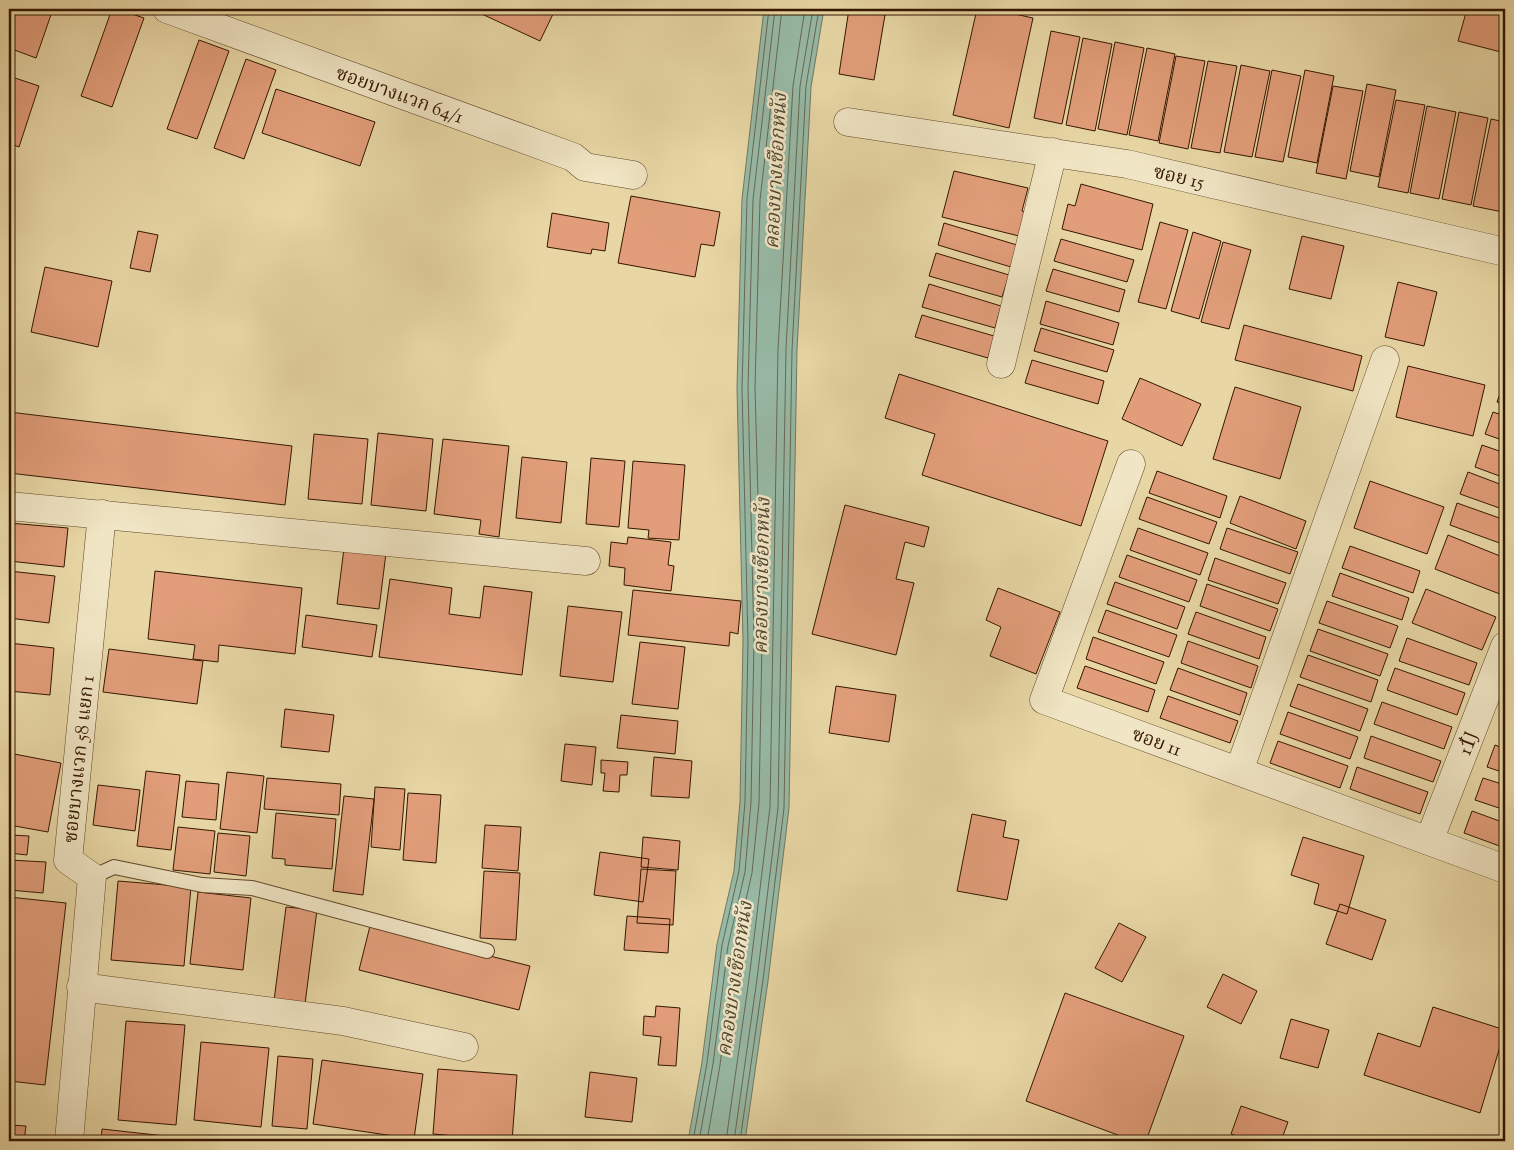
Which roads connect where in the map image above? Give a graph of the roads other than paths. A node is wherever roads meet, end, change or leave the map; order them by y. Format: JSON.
{"nodes":[{"id":1,"x":167,"y":9,"type":"edge"},
{"id":2,"x":848,"y":122,"type":"dead end"},
{"id":3,"x":1053,"y":152,"type":"junction"},
{"id":4,"x":633,"y":175,"type":"dead end"},
{"id":5,"x":1505,"y":252,"type":"edge"},
{"id":6,"x":1385,"y":360,"type":"dead end"},
{"id":7,"x":1001,"y":364,"type":"dead end"},
{"id":8,"x":1130,"y":464,"type":"dead end"},
{"id":9,"x":9,"y":506,"type":"edge"},
{"id":10,"x":102,"y":514,"type":"junction"},
{"id":11,"x":586,"y":561,"type":"dead end"},
{"id":12,"x":1505,"y":646,"type":"edge"},
{"id":13,"x":1239,"y":771,"type":"junction"},
{"id":14,"x":1429,"y":841,"type":"junction"},
{"id":15,"x":1505,"y":869,"type":"edge"},
{"id":16,"x":92,"y":877,"type":"junction"},
{"id":17,"x":487,"y":950,"type":"dead end"},
{"id":18,"x":81,"y":986,"type":"junction"},
{"id":19,"x":464,"y":1047,"type":"dead end"},
{"id":20,"x":69,"y":1141,"type":"edge"}],
"edges":[{"from":1,"to":4,"type":"street","name":"ซอยบางแวก 64/1"},
{"from":2,"to":3,"type":"street","name":"ซอย 15"},
{"from":3,"to":5,"type":"street","name":"ซอย 15"},
{"from":3,"to":7,"type":"street"},
{"from":6,"to":13,"type":"street"},
{"from":8,"to":13,"type":"street","name":"ซอย 11"},
{"from":9,"to":10,"type":"street"},
{"from":10,"to":11,"type":"street"},
{"from":10,"to":16,"type":"street","name":"ซอยบางแวก 58 แยก 1"},
{"from":12,"to":14,"type":"street","name":"11๋J"},
{"from":13,"to":14,"type":"street","name":"ซอย 11"},
{"from":14,"to":15,"type":"street","name":"ซอย 11"},
{"from":16,"to":17,"type":"lane"},
{"from":16,"to":18,"type":"street"},
{"from":18,"to":19,"type":"street"},
{"from":18,"to":20,"type":"street"}]}
